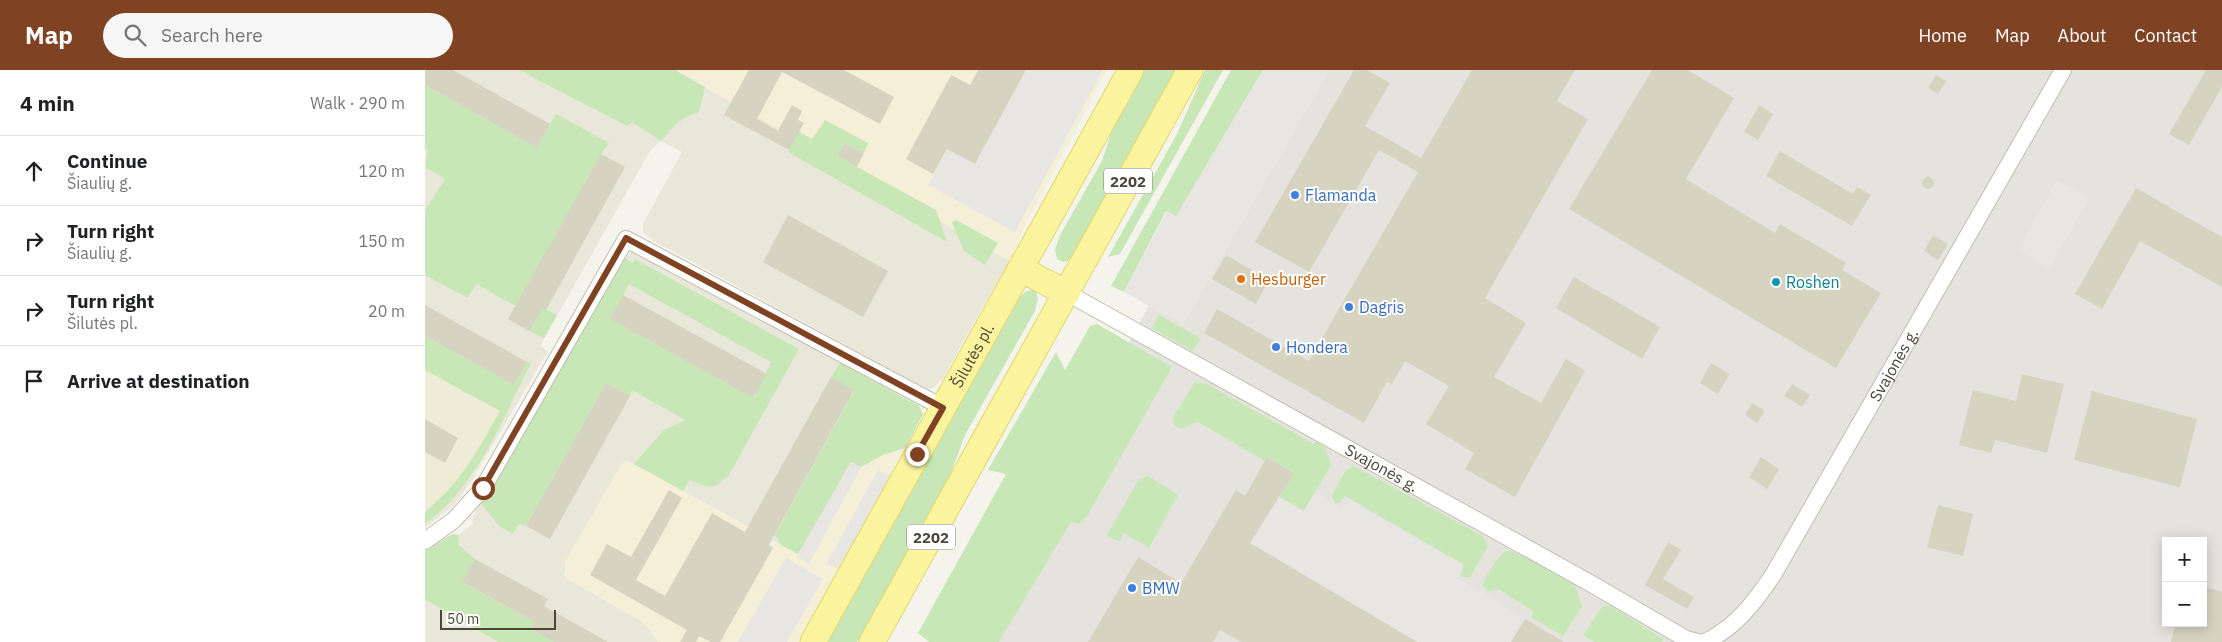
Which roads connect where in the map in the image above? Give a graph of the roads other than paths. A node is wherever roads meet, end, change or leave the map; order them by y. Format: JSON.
{"nodes":[{"id":1,"x":1131,"y":70,"type":"edge"},
{"id":2,"x":1190,"y":70,"type":"edge"},
{"id":3,"x":2063,"y":70,"type":"edge"},
{"id":4,"x":1021,"y":269,"type":"junction"},
{"id":5,"x":1067,"y":293,"type":"junction"},
{"id":6,"x":943,"y":408,"type":"junction"},
{"id":7,"x":425,"y":541,"type":"edge"},
{"id":8,"x":813,"y":642,"type":"edge"},
{"id":9,"x":872,"y":642,"type":"edge"},
{"id":10,"x":1698,"y":642,"type":"edge"},
{"id":11,"x":1705,"y":642,"type":"edge"}],
"edges":[{"from":1,"to":4,"type":"main road","name":"Šilutės pl.","number":"2202"},
{"from":2,"to":5,"type":"main road","number":"2202"},
{"from":3,"to":11,"type":"street","name":"Svajonės g."},
{"from":4,"to":5,"type":"main road"},
{"from":4,"to":6,"type":"main road","name":"Šilutės pl.","number":"2202"},
{"from":5,"to":9,"type":"main road","number":"2202"},
{"from":5,"to":10,"type":"street","name":"Svajonės g."},
{"from":6,"to":7,"type":"street"},
{"from":6,"to":8,"type":"main road","name":"Šilutės pl.","number":"2202"}]}
